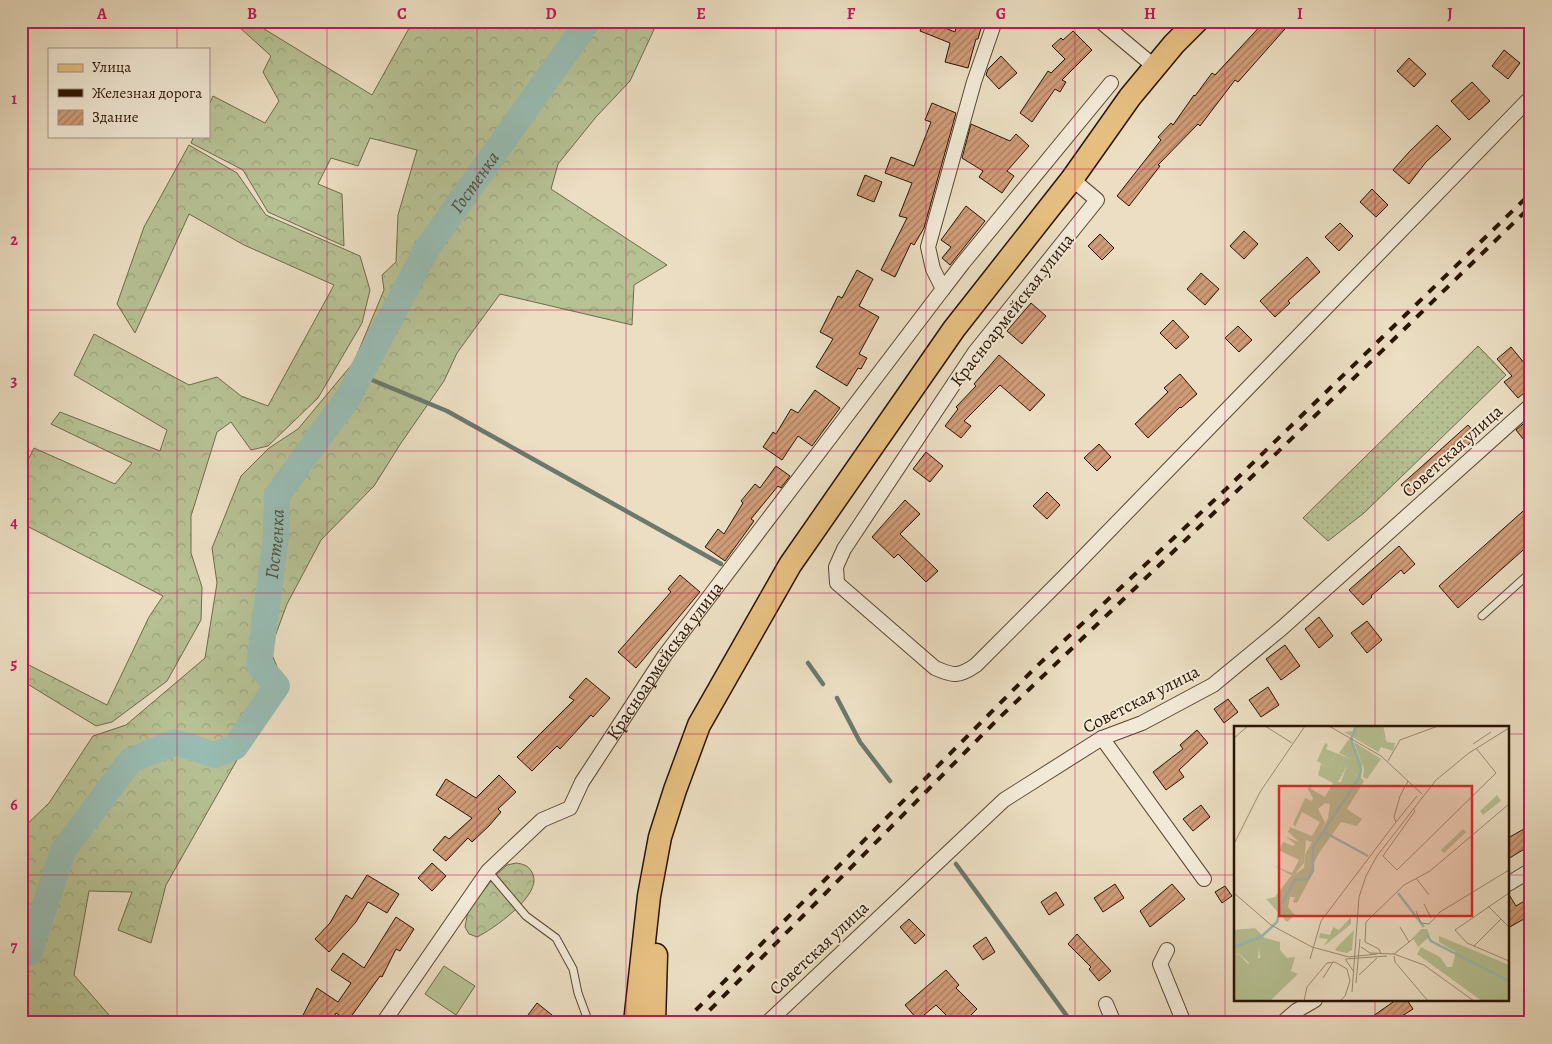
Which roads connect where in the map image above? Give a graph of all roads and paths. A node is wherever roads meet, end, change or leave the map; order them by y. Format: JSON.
{"nodes":[{"id":1,"x":995,"y":21,"type":"edge"},
{"id":2,"x":1100,"y":21,"type":"edge"},
{"id":3,"x":1198,"y":21,"type":"edge"},
{"id":4,"x":1155,"y":67,"type":"junction"},
{"id":5,"x":1111,"y":83,"type":"dead end"},
{"id":6,"x":1531,"y":97,"type":"edge"},
{"id":7,"x":1072,"y":179,"type":"junction"},
{"id":8,"x":943,"y":289,"type":"junction"},
{"id":9,"x":1531,"y":405,"type":"edge"},
{"id":10,"x":1531,"y":572,"type":"edge"},
{"id":11,"x":1482,"y":616,"type":"dead end"},
{"id":12,"x":736,"y":660,"type":"junction"},
{"id":13,"x":1102,"y":738,"type":"junction"},
{"id":14,"x":1531,"y":870,"type":"edge"},
{"id":15,"x":488,"y":871,"type":"junction"},
{"id":16,"x":1204,"y":879,"type":"dead end"},
{"id":17,"x":1510,"y":883,"type":"edge"},
{"id":18,"x":1167,"y":950,"type":"dead end"},
{"id":19,"x":1311,"y":1002,"type":"edge"},
{"id":20,"x":1106,"y":1004,"type":"dead end"},
{"id":21,"x":383,"y":1023,"type":"edge"},
{"id":22,"x":589,"y":1023,"type":"edge"},
{"id":23,"x":636,"y":1023,"type":"edge"},
{"id":24,"x":654,"y":1023,"type":"edge"},
{"id":25,"x":767,"y":1023,"type":"edge"},
{"id":26,"x":1114,"y":1023,"type":"edge"},
{"id":27,"x":1184,"y":1023,"type":"edge"},
{"id":28,"x":1282,"y":1023,"type":"edge"}],
"edges":[{"from":1,"to":8,"type":"street"},
{"from":2,"to":4,"type":"street"},
{"from":3,"to":4,"type":"main road","name":"Красноармейская улица"},
{"from":4,"to":7,"type":"main road","name":"Красноармейская улица"},
{"from":5,"to":8,"type":"street","name":"Красноармейская улица"},
{"from":6,"to":7,"type":"street","name":"Красноармейская улица"},
{"from":7,"to":12,"type":"main road","name":"Красноармейская улица"},
{"from":8,"to":15,"type":"street","name":"Красноармейская улица"},
{"from":9,"to":13,"type":"street","name":"Советская улица"},
{"from":10,"to":11,"type":"lane"},
{"from":12,"to":23,"type":"main road","name":"Красноармейская улица"},
{"from":12,"to":24,"type":"main road","name":"Красноармейская улица"},
{"from":13,"to":16,"type":"street"},
{"from":13,"to":25,"type":"street","name":"Советская улица"},
{"from":14,"to":17,"type":"street"},
{"from":15,"to":21,"type":"street","name":"Красноармейская улица"},
{"from":15,"to":22,"type":"lane"},
{"from":18,"to":27,"type":"street"},
{"from":19,"to":28,"type":"street"},
{"from":20,"to":26,"type":"street"}]}
